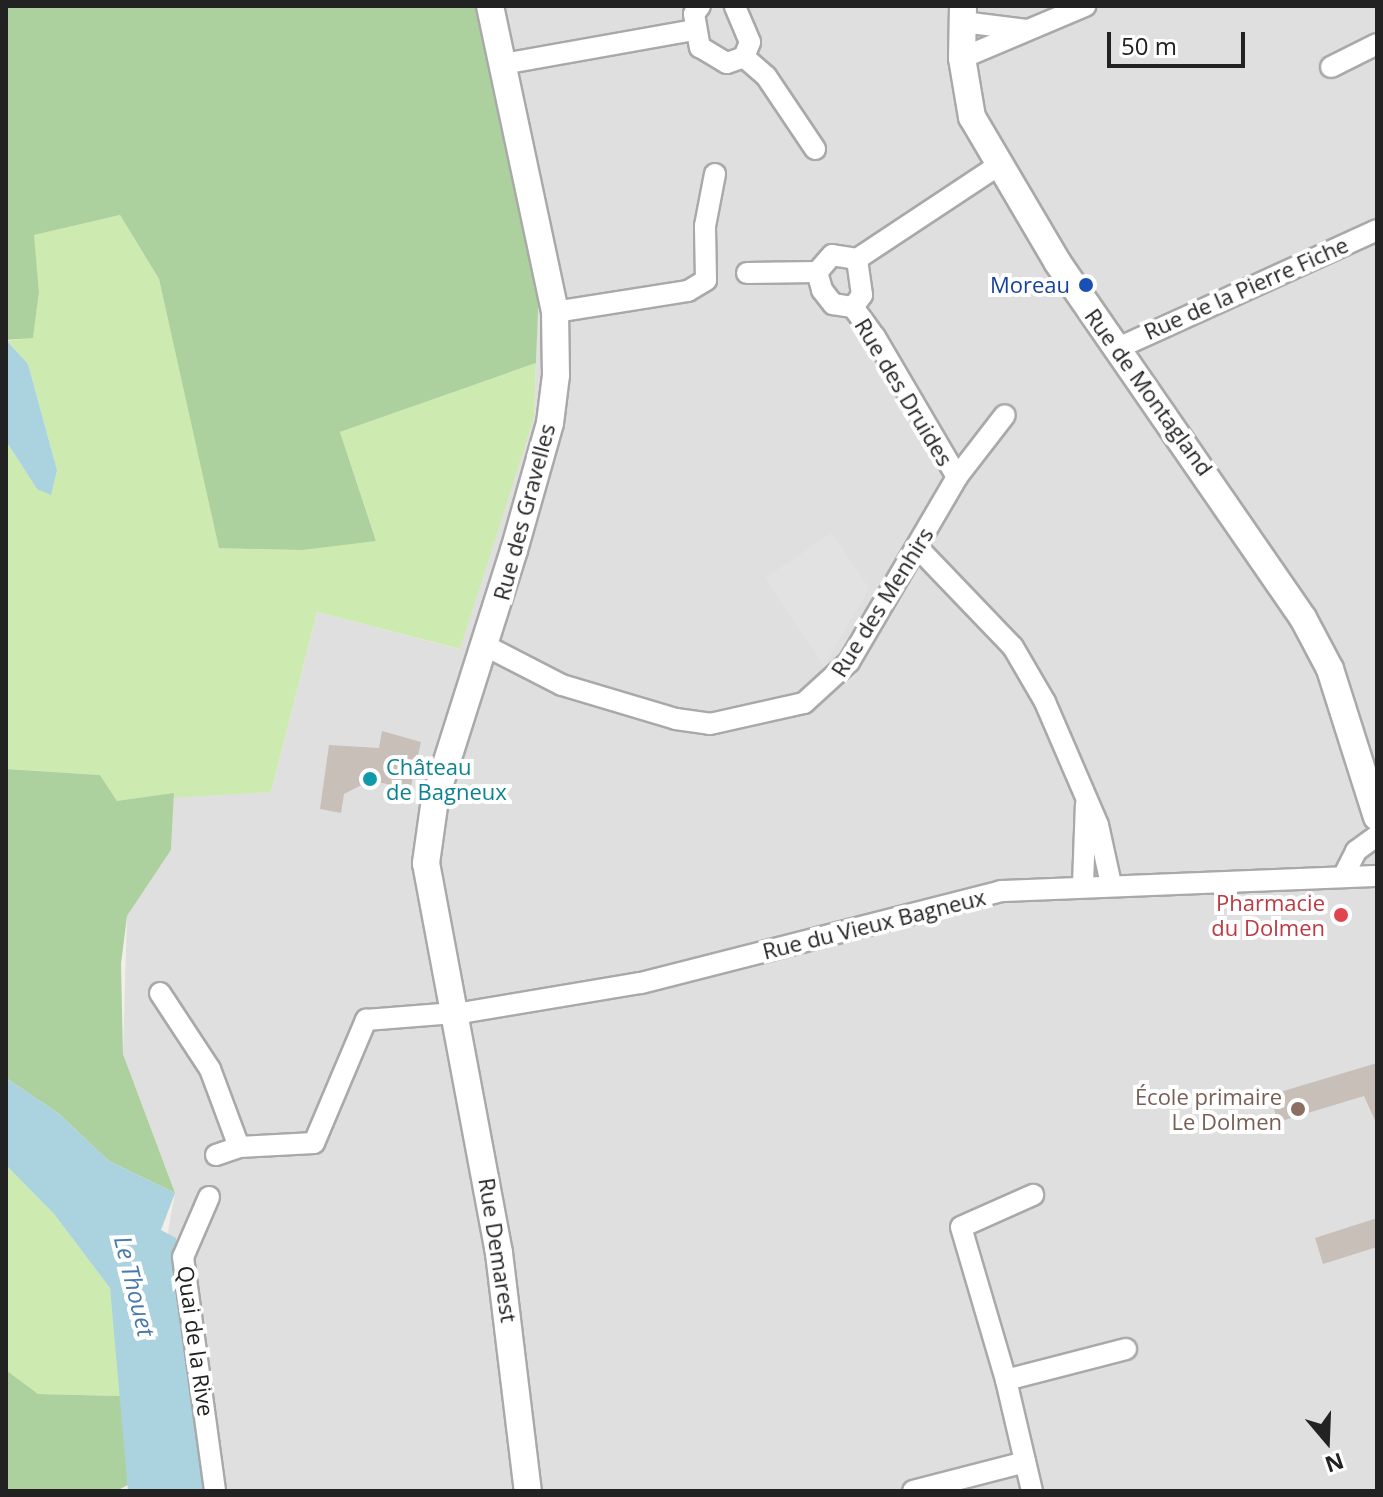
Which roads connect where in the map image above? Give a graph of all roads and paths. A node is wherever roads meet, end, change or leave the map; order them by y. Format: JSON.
{"nodes":[{"id":1,"x":490,"y":6,"type":"edge"},
{"id":2,"x":700,"y":6,"type":"edge"},
{"id":3,"x":735,"y":6,"type":"edge"},
{"id":4,"x":1085,"y":6,"type":"edge"},
{"id":5,"x":963,"y":14,"type":"edge"},
{"id":6,"x":694,"y":30,"type":"junction"},
{"id":7,"x":1026,"y":30,"type":"junction"},
{"id":8,"x":1377,"y":44,"type":"edge"},
{"id":9,"x":744,"y":57,"type":"junction"},
{"id":10,"x":962,"y":58,"type":"junction"},
{"id":11,"x":503,"y":64,"type":"junction"},
{"id":12,"x":1331,"y":67,"type":"dead end"},
{"id":13,"x":815,"y":149,"type":"dead end"},
{"id":14,"x":999,"y":165,"type":"junction"},
{"id":15,"x":715,"y":174,"type":"dead end"},
{"id":16,"x":1377,"y":230,"type":"edge"},
{"id":17,"x":857,"y":259,"type":"junction"},
{"id":18,"x":817,"y":272,"type":"junction"},
{"id":19,"x":747,"y":273,"type":"dead end"},
{"id":20,"x":853,"y":307,"type":"junction"},
{"id":21,"x":555,"y":312,"type":"junction"},
{"id":22,"x":1116,"y":349,"type":"junction"},
{"id":23,"x":1005,"y":415,"type":"dead end"},
{"id":24,"x":957,"y":477,"type":"junction"},
{"id":25,"x":918,"y":548,"type":"junction"},
{"id":26,"x":486,"y":646,"type":"junction"},
{"id":27,"x":1371,"y":768,"type":"edge"},
{"id":28,"x":1086,"y":801,"type":"junction"},
{"id":29,"x":1377,"y":817,"type":"edge"},
{"id":30,"x":1377,"y":836,"type":"edge"},
{"id":31,"x":1345,"y":873,"type":"junction"},
{"id":32,"x":1377,"y":876,"type":"edge"},
{"id":33,"x":1083,"y":884,"type":"junction"},
{"id":34,"x":1111,"y":884,"type":"junction"},
{"id":35,"x":160,"y":993,"type":"dead end"},
{"id":36,"x":456,"y":1011,"type":"junction"},
{"id":37,"x":239,"y":1147,"type":"junction"},
{"id":38,"x":216,"y":1155,"type":"dead end"},
{"id":39,"x":1033,"y":1195,"type":"dead end"},
{"id":40,"x":209,"y":1197,"type":"dead end"},
{"id":41,"x":1126,"y":1349,"type":"dead end"},
{"id":42,"x":1006,"y":1380,"type":"junction"},
{"id":43,"x":1025,"y":1462,"type":"junction"},
{"id":44,"x":215,"y":1491,"type":"edge"},
{"id":45,"x":528,"y":1491,"type":"edge"},
{"id":46,"x":913,"y":1491,"type":"edge"},
{"id":47,"x":1032,"y":1491,"type":"edge"}],
"edges":[{"from":1,"to":11,"type":"street","name":"Rue des Gravelles"},
{"from":2,"to":6,"type":"street"},
{"from":3,"to":9,"type":"street"},
{"from":4,"to":7,"type":"street"},
{"from":5,"to":7,"type":"street"},
{"from":5,"to":10,"type":"street","name":"Rue de Montagland"},
{"from":6,"to":9,"type":"street"},
{"from":6,"to":11,"type":"street"},
{"from":7,"to":10,"type":"street"},
{"from":8,"to":12,"type":"street"},
{"from":9,"to":13,"type":"street"},
{"from":10,"to":14,"type":"street","name":"Rue de Montagland"},
{"from":11,"to":21,"type":"street","name":"Rue des Gravelles"},
{"from":14,"to":17,"type":"street"},
{"from":14,"to":22,"type":"street","name":"Rue de Montagland"},
{"from":15,"to":21,"type":"street"},
{"from":16,"to":22,"type":"street","name":"Rue de la Pierre Fiche"},
{"from":17,"to":18,"type":"street"},
{"from":17,"to":20,"type":"street","name":"Rue des Druides"},
{"from":18,"to":19,"type":"street"},
{"from":18,"to":20,"type":"street","name":"Rue des Druides"},
{"from":20,"to":24,"type":"street","name":"Rue des Druides"},
{"from":21,"to":26,"type":"street","name":"Rue des Gravelles"},
{"from":22,"to":27,"type":"street","name":"Rue de Montagland"},
{"from":23,"to":24,"type":"street","name":"Rue des Menhirs"},
{"from":24,"to":25,"type":"street","name":"Rue des Menhirs"},
{"from":25,"to":26,"type":"street","name":"Rue des Menhirs"},
{"from":25,"to":28,"type":"street"},
{"from":26,"to":36,"type":"street","name":"Rue des Gravelles"},
{"from":27,"to":29,"type":"street","name":"Rue de Montagland"},
{"from":28,"to":33,"type":"street"},
{"from":28,"to":34,"type":"street"},
{"from":30,"to":31,"type":"street"},
{"from":31,"to":32,"type":"street","name":"Rue du Vieux Bagneux"},
{"from":31,"to":34,"type":"street","name":"Rue du Vieux Bagneux"},
{"from":33,"to":34,"type":"street","name":"Rue du Vieux Bagneux"},
{"from":33,"to":36,"type":"street","name":"Rue du Vieux Bagneux"},
{"from":35,"to":37,"type":"street"},
{"from":36,"to":37,"type":"street","name":"Rue du Vieux Bagneux"},
{"from":36,"to":45,"type":"street","name":"Rue Demarest"},
{"from":37,"to":38,"type":"street"},
{"from":39,"to":42,"type":"street"},
{"from":40,"to":44,"type":"street","name":"Quai de la Rive"},
{"from":41,"to":42,"type":"street"},
{"from":42,"to":43,"type":"street"},
{"from":43,"to":46,"type":"street"},
{"from":43,"to":47,"type":"street"}]}
